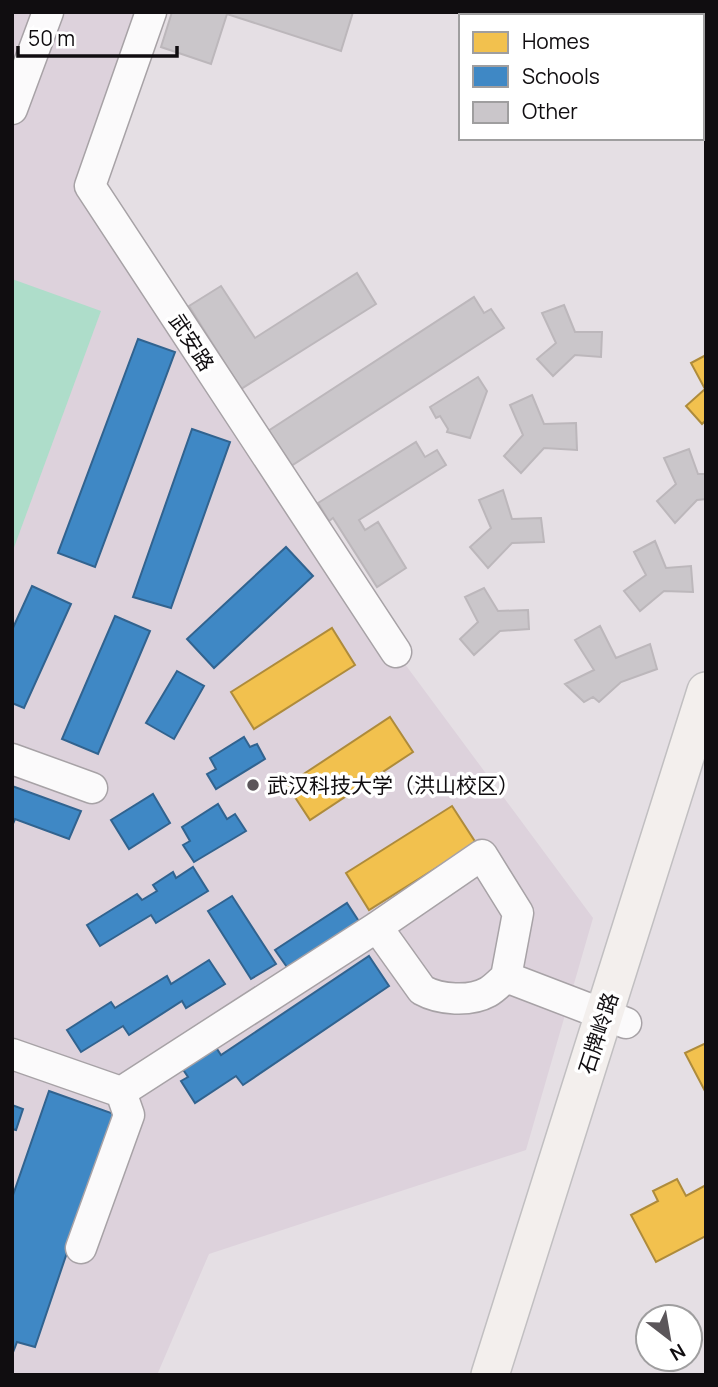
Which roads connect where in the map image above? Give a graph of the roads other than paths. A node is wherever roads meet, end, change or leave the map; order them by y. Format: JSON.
{"nodes":[{"id":1,"x":48,"y":12,"type":"edge"},
{"id":2,"x":152,"y":12,"type":"edge"},
{"id":3,"x":12,"y":110,"type":"edge"},
{"id":4,"x":396,"y":652,"type":"dead end"},
{"id":5,"x":706,"y":691,"type":"edge"},
{"id":6,"x":12,"y":760,"type":"edge"},
{"id":7,"x":706,"y":776,"type":"edge"},
{"id":8,"x":92,"y":788,"type":"dead end"},
{"id":9,"x":377,"y":927,"type":"junction"},
{"id":10,"x":506,"y":977,"type":"junction"},
{"id":11,"x":615,"y":1019,"type":"junction"},
{"id":12,"x":12,"y":1054,"type":"edge"},
{"id":13,"x":121,"y":1092,"type":"junction"},
{"id":14,"x":81,"y":1248,"type":"dead end"},
{"id":15,"x":490,"y":1375,"type":"edge"},
{"id":16,"x":514,"y":1375,"type":"edge"}],
"edges":[{"from":1,"to":3,"type":"street"},
{"from":2,"to":4,"type":"street","name":"武安路"},
{"from":5,"to":11,"type":"main road","name":"石牌岭路"},
{"from":6,"to":8,"type":"street"},
{"from":7,"to":11,"type":"main road","name":"石牌岭路"},
{"from":9,"to":10,"type":"street"},
{"from":9,"to":10,"type":"street"},
{"from":9,"to":13,"type":"street"},
{"from":10,"to":11,"type":"street"},
{"from":11,"to":15,"type":"main road","name":"石牌岭路"},
{"from":11,"to":16,"type":"main road","name":"石牌岭路"},
{"from":12,"to":13,"type":"street"},
{"from":13,"to":14,"type":"street"}]}
